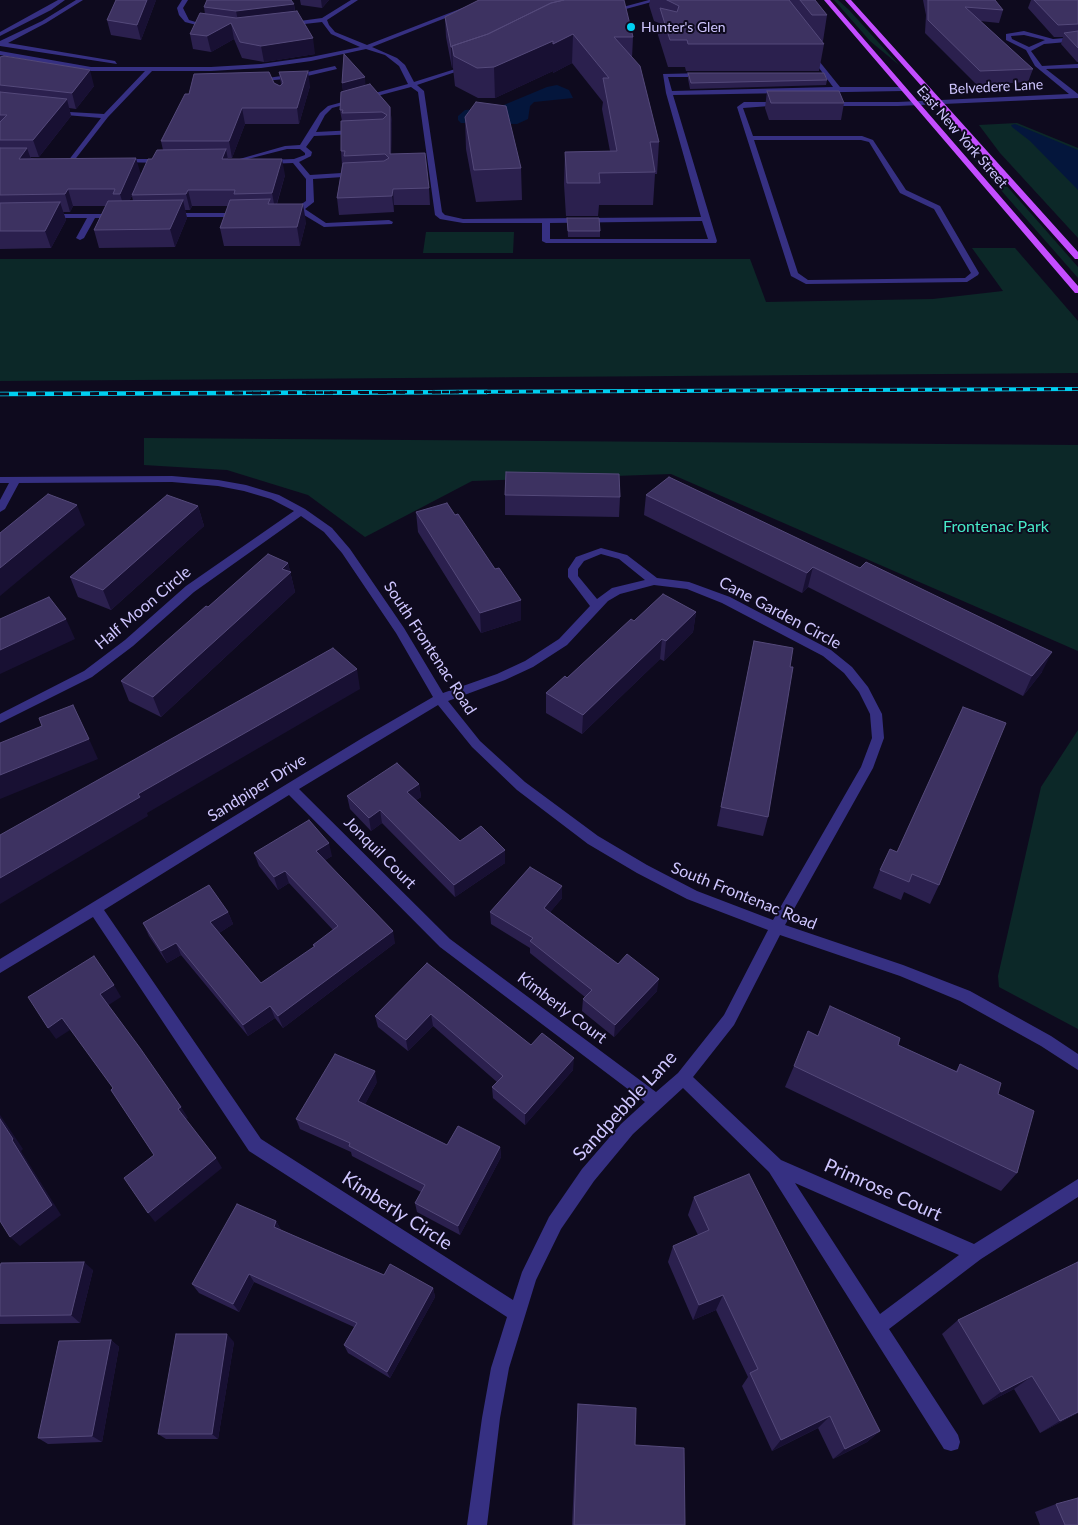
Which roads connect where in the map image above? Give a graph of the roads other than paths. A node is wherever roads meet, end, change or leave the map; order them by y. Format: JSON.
{"nodes":[{"id":1,"x":62,"y":0,"type":"edge"},
{"id":2,"x":80,"y":0,"type":"edge"},
{"id":3,"x":186,"y":0,"type":"edge"},
{"id":4,"x":355,"y":0,"type":"edge"},
{"id":5,"x":488,"y":0,"type":"edge"},
{"id":6,"x":656,"y":0,"type":"edge"},
{"id":7,"x":827,"y":0,"type":"edge"},
{"id":8,"x":848,"y":0,"type":"edge"},
{"id":9,"x":604,"y":10,"type":"edge"},
{"id":10,"x":324,"y":20,"type":"junction"},
{"id":11,"x":280,"y":25,"type":"edge"},
{"id":12,"x":215,"y":28,"type":"edge"},
{"id":13,"x":0,"y":34,"type":"edge"},
{"id":14,"x":1051,"y":40,"type":"junction"},
{"id":15,"x":1078,"y":40,"type":"edge"},
{"id":16,"x":1,"y":44,"type":"edge"},
{"id":17,"x":805,"y":45,"type":"edge"},
{"id":18,"x":368,"y":47,"type":"junction"},
{"id":19,"x":1029,"y":49,"type":"junction"},
{"id":20,"x":0,"y":53,"type":"edge"},
{"id":21,"x":477,"y":64,"type":"edge"},
{"id":22,"x":267,"y":66,"type":"junction"},
{"id":23,"x":1078,"y":66,"type":"edge"},
{"id":24,"x":335,"y":68,"type":"dead end"},
{"id":25,"x":1040,"y":68,"type":"junction"},
{"id":26,"x":150,"y":69,"type":"junction"},
{"id":27,"x":716,"y":75,"type":"edge"},
{"id":28,"x":818,"y":75,"type":"edge"},
{"id":29,"x":828,"y":75,"type":"junction"},
{"id":30,"x":245,"y":80,"type":"edge"},
{"id":31,"x":274,"y":82,"type":"junction"},
{"id":32,"x":412,"y":85,"type":"junction"},
{"id":33,"x":838,"y":89,"type":"junction"},
{"id":34,"x":904,"y":89,"type":"junction"},
{"id":35,"x":669,"y":93,"type":"junction"},
{"id":36,"x":1076,"y":97,"type":"edge"},
{"id":37,"x":940,"y":102,"type":"junction"},
{"id":38,"x":916,"y":103,"type":"junction"},
{"id":39,"x":792,"y":104,"type":"edge"},
{"id":40,"x":821,"y":104,"type":"edge"},
{"id":41,"x":48,"y":111,"type":"edge"},
{"id":42,"x":106,"y":116,"type":"junction"},
{"id":43,"x":366,"y":132,"type":"edge"},
{"id":44,"x":311,"y":134,"type":"junction"},
{"id":45,"x":750,"y":138,"type":"junction"},
{"id":46,"x":302,"y":147,"type":"junction"},
{"id":47,"x":62,"y":161,"type":"edge"},
{"id":48,"x":71,"y":161,"type":"junction"},
{"id":49,"x":80,"y":161,"type":"edge"},
{"id":50,"x":116,"y":161,"type":"edge"},
{"id":51,"x":172,"y":161,"type":"edge"},
{"id":52,"x":228,"y":161,"type":"edge"},
{"id":53,"x":238,"y":161,"type":"junction"},
{"id":54,"x":295,"y":161,"type":"junction"},
{"id":55,"x":366,"y":174,"type":"edge"},
{"id":56,"x":308,"y":177,"type":"junction"},
{"id":57,"x":300,"y":209,"type":"junction"},
{"id":58,"x":280,"y":214,"type":"edge"},
{"id":59,"x":244,"y":215,"type":"edge"},
{"id":60,"x":43,"y":216,"type":"edge"},
{"id":61,"x":92,"y":216,"type":"junction"},
{"id":62,"x":128,"y":216,"type":"edge"},
{"id":63,"x":157,"y":216,"type":"edge"},
{"id":64,"x":705,"y":219,"type":"junction"},
{"id":65,"x":546,"y":220,"type":"junction"},
{"id":66,"x":389,"y":222,"type":"dead end"},
{"id":67,"x":80,"y":238,"type":"dead end"},
{"id":68,"x":1078,"y":257,"type":"edge"},
{"id":69,"x":1078,"y":291,"type":"edge"},
{"id":70,"x":0,"y":480,"type":"edge"},
{"id":71,"x":16,"y":480,"type":"junction"},
{"id":72,"x":0,"y":509,"type":"edge"},
{"id":73,"x":301,"y":511,"type":"junction"},
{"id":74,"x":654,"y":581,"type":"junction"},
{"id":75,"x":596,"y":606,"type":"junction"},
{"id":76,"x":440,"y":699,"type":"junction"},
{"id":77,"x":0,"y":719,"type":"edge"},
{"id":78,"x":290,"y":788,"type":"junction"},
{"id":79,"x":95,"y":908,"type":"junction"},
{"id":80,"x":777,"y":927,"type":"junction"},
{"id":81,"x":445,"y":943,"type":"joint"},
{"id":82,"x":0,"y":967,"type":"edge"},
{"id":83,"x":1078,"y":1063,"type":"edge"},
{"id":84,"x":683,"y":1078,"type":"junction"},
{"id":85,"x":657,"y":1102,"type":"junction"},
{"id":86,"x":774,"y":1166,"type":"junction"},
{"id":87,"x":1078,"y":1186,"type":"edge"},
{"id":88,"x":975,"y":1254,"type":"junction"},
{"id":89,"x":516,"y":1312,"type":"junction"},
{"id":90,"x":878,"y":1326,"type":"junction"},
{"id":91,"x":951,"y":1442,"type":"dead end"},
{"id":92,"x":477,"y":1525,"type":"edge"}],
"edges":[{"from":1,"to":13,"type":"street"},
{"from":2,"to":16,"type":"street"},
{"from":3,"to":12,"type":"street"},
{"from":4,"to":10,"type":"street"},
{"from":5,"to":18,"type":"street"},
{"from":6,"to":9,"type":"street"},
{"from":7,"to":34,"type":"main road","name":"East New York Street"},
{"from":8,"to":37,"type":"main road","name":"East New York Street"},
{"from":10,"to":11,"type":"street"},
{"from":10,"to":18,"type":"street"},
{"from":14,"to":15,"type":"street"},
{"from":14,"to":19,"type":"street"},
{"from":14,"to":19,"type":"street"},
{"from":16,"to":26,"type":"street"},
{"from":17,"to":29,"type":"street"},
{"from":18,"to":22,"type":"street"},
{"from":18,"to":32,"type":"street"},
{"from":19,"to":25,"type":"street"},
{"from":20,"to":26,"type":"street"},
{"from":21,"to":32,"type":"street"},
{"from":22,"to":26,"type":"street"},
{"from":22,"to":31,"type":"street"},
{"from":23,"to":25,"type":"street"},
{"from":24,"to":31,"type":"street"},
{"from":25,"to":36,"type":"street"},
{"from":26,"to":42,"type":"street"},
{"from":27,"to":35,"type":"street"},
{"from":28,"to":29,"type":"street"},
{"from":29,"to":33,"type":"street"},
{"from":30,"to":31,"type":"street"},
{"from":32,"to":44,"type":"street"},
{"from":32,"to":65,"type":"street"},
{"from":33,"to":34,"type":"street"},
{"from":33,"to":35,"type":"street"},
{"from":34,"to":38,"type":"main road","name":"East New York Street"},
{"from":35,"to":64,"type":"street"},
{"from":36,"to":37,"type":"street","name":"Belvedere Lane"},
{"from":37,"to":38,"type":"street","name":"Belvedere Lane"},
{"from":37,"to":68,"type":"main road","name":"East New York Street"},
{"from":38,"to":40,"type":"street","name":"Belvedere Lane"},
{"from":38,"to":69,"type":"main road","name":"East New York Street"},
{"from":39,"to":45,"type":"street"},
{"from":41,"to":42,"type":"street"},
{"from":42,"to":48,"type":"street"},
{"from":43,"to":44,"type":"street"},
{"from":44,"to":46,"type":"street"},
{"from":45,"to":45,"type":"street"},
{"from":46,"to":53,"type":"street"},
{"from":46,"to":54,"type":"street"},
{"from":47,"to":48,"type":"street"},
{"from":48,"to":49,"type":"street"},
{"from":50,"to":51,"type":"street"},
{"from":52,"to":53,"type":"street"},
{"from":53,"to":54,"type":"street"},
{"from":54,"to":56,"type":"street"},
{"from":55,"to":56,"type":"street"},
{"from":56,"to":57,"type":"street"},
{"from":57,"to":58,"type":"street"},
{"from":57,"to":66,"type":"street"},
{"from":59,"to":63,"type":"street"},
{"from":60,"to":61,"type":"street"},
{"from":61,"to":62,"type":"street"},
{"from":61,"to":67,"type":"street"},
{"from":64,"to":65,"type":"street"},
{"from":64,"to":65,"type":"street"},
{"from":70,"to":71,"type":"street","name":"South Frontenac Road"},
{"from":71,"to":72,"type":"street"},
{"from":71,"to":73,"type":"street","name":"South Frontenac Road"},
{"from":73,"to":76,"type":"street","name":"South Frontenac Road"},
{"from":73,"to":77,"type":"street","name":"Half Moon Circle"},
{"from":74,"to":75,"type":"street","name":"Cane Garden Circle"},
{"from":74,"to":75,"type":"street"},
{"from":74,"to":80,"type":"street","name":"Cane Garden Circle"},
{"from":75,"to":76,"type":"street","name":"Cane Garden Circle"},
{"from":76,"to":78,"type":"street","name":"Sandpiper Drive"},
{"from":76,"to":80,"type":"street","name":"South Frontenac Road"},
{"from":78,"to":79,"type":"street","name":"Sandpiper Drive"},
{"from":78,"to":81,"type":"street","name":"Jonquil Court"},
{"from":79,"to":82,"type":"street","name":"Sandpiper Drive"},
{"from":79,"to":89,"type":"street","name":"Kimberly Circle"},
{"from":80,"to":83,"type":"street","name":"South Frontenac Road"},
{"from":80,"to":84,"type":"street","name":"Sandpebble Lane"},
{"from":81,"to":85,"type":"street","name":"Kimberly Court"},
{"from":84,"to":85,"type":"street","name":"Sandpebble Lane"},
{"from":84,"to":86,"type":"street","name":"Primrose Court"},
{"from":85,"to":89,"type":"street","name":"Sandpebble Lane"},
{"from":86,"to":88,"type":"street","name":"Primrose Court"},
{"from":86,"to":90,"type":"street","name":"Primrose Court"},
{"from":87,"to":88,"type":"street"},
{"from":88,"to":90,"type":"street"},
{"from":89,"to":92,"type":"street","name":"Sandpebble Lane"},
{"from":90,"to":91,"type":"street","name":"Primrose Court"}]}
